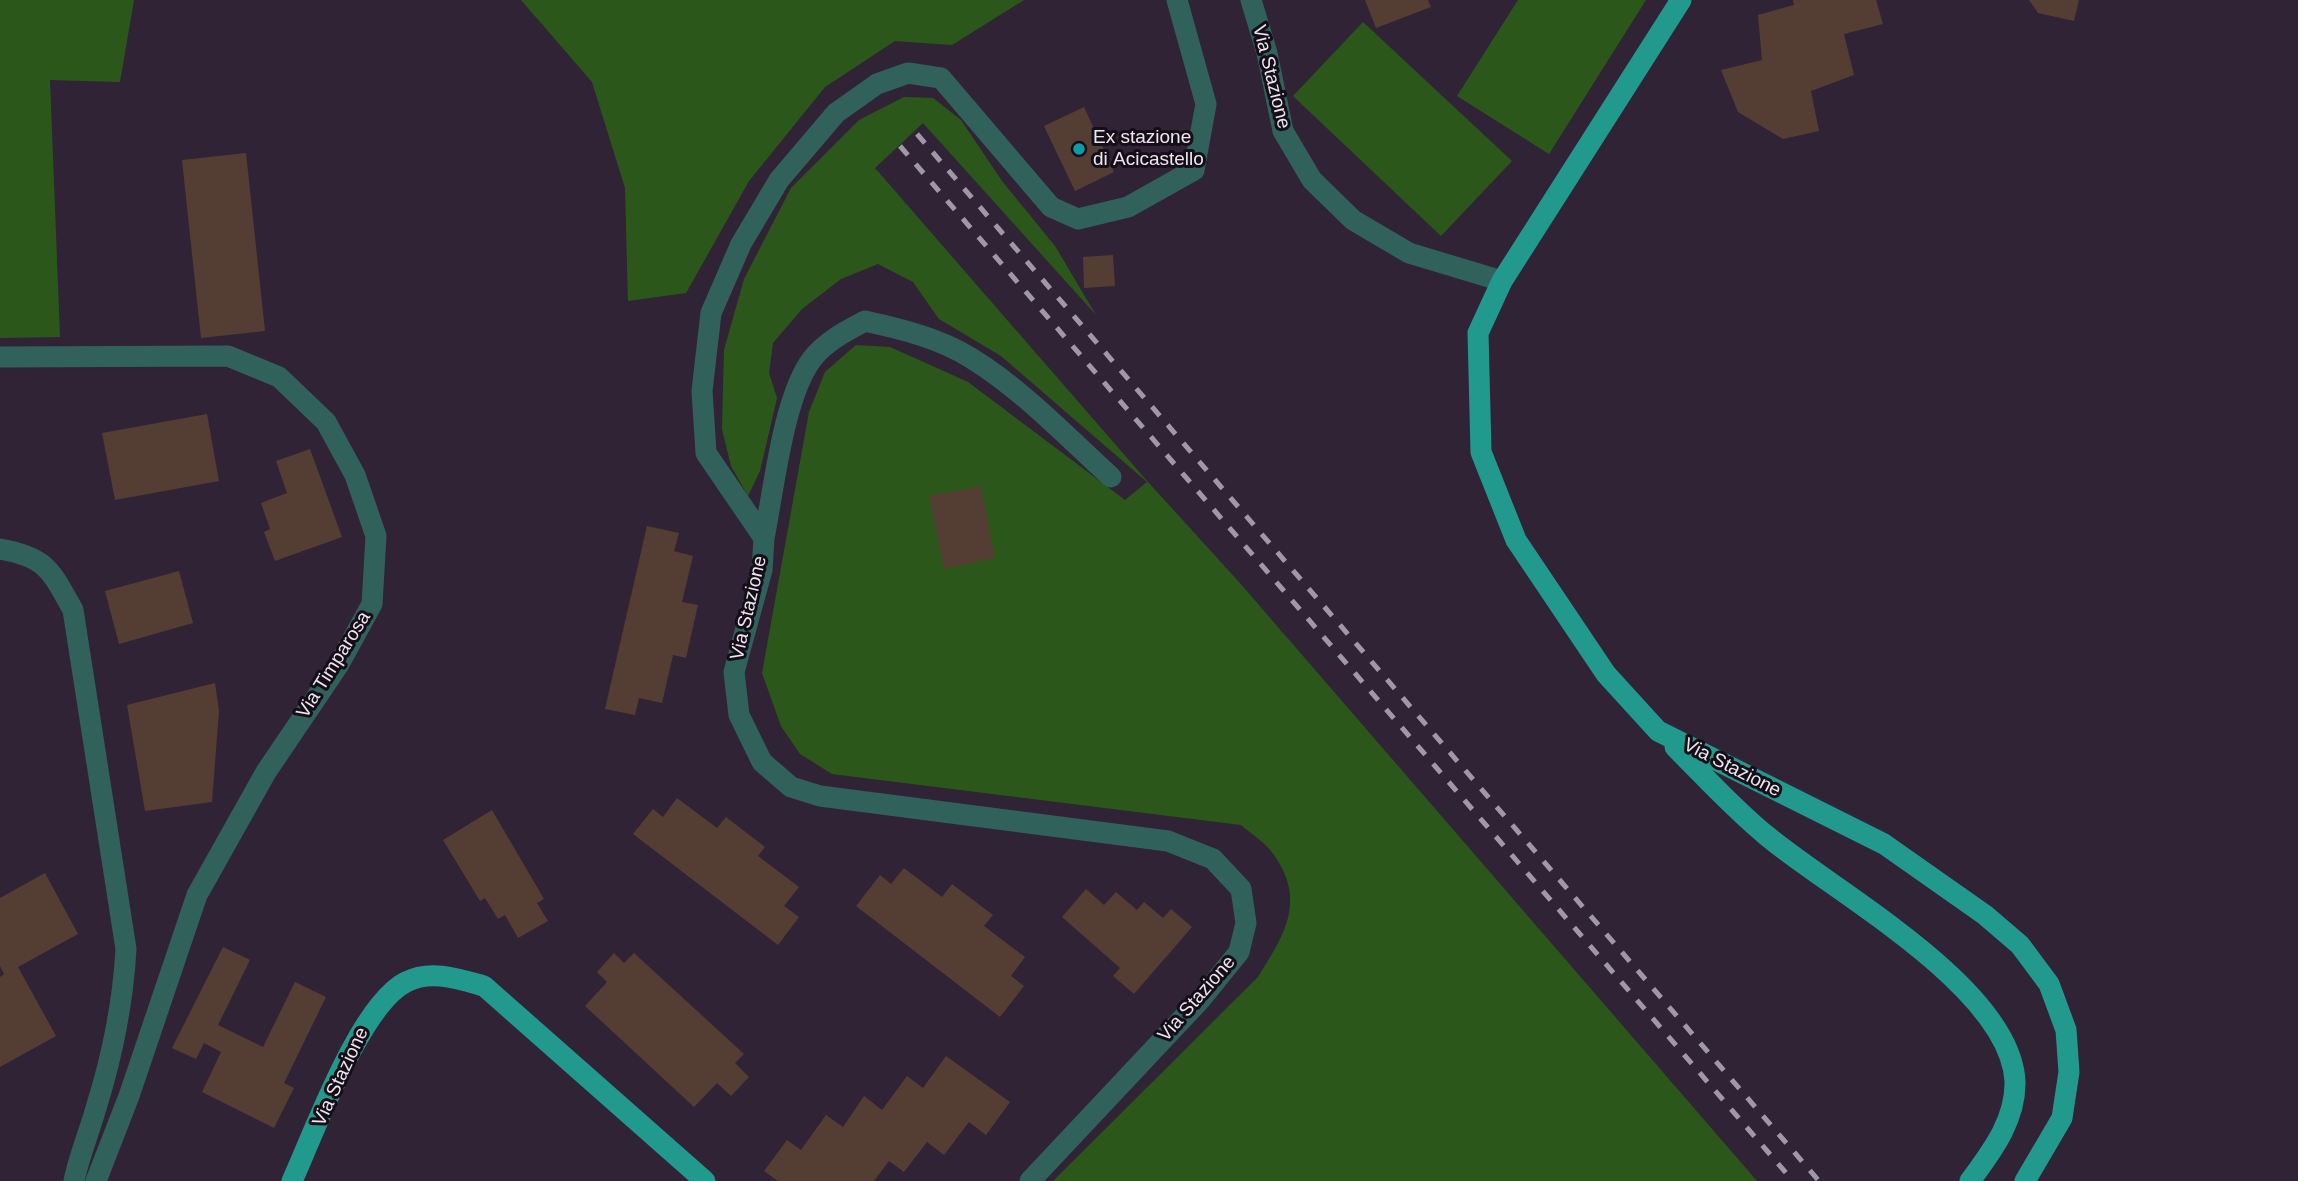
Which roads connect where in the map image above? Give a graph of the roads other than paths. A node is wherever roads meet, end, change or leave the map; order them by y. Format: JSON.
{"nodes":[{"id":1,"x":1177,"y":0,"type":"edge"},
{"id":2,"x":1251,"y":0,"type":"edge"},
{"id":3,"x":1681,"y":0,"type":"edge"},
{"id":4,"x":1502,"y":281,"type":"junction"},
{"id":5,"x":0,"y":357,"type":"edge"},
{"id":6,"x":1111,"y":477,"type":"dead end"},
{"id":7,"x":764,"y":538,"type":"junction"},
{"id":8,"x":0,"y":550,"type":"edge"},
{"id":9,"x":1658,"y":731,"type":"junction"},
{"id":10,"x":2027,"y":1178,"type":"edge"},
{"id":11,"x":74,"y":1181,"type":"edge"},
{"id":12,"x":96,"y":1181,"type":"edge"},
{"id":13,"x":292,"y":1181,"type":"edge"},
{"id":14,"x":705,"y":1181,"type":"edge"},
{"id":15,"x":1030,"y":1181,"type":"edge"},
{"id":16,"x":1970,"y":1181,"type":"edge"}],
"edges":[{"from":1,"to":7,"type":"street","name":"Via Stazione"},
{"from":2,"to":4,"type":"street","name":"Via Stazione"},
{"from":3,"to":4,"type":"main road","name":"Via Stazione"},
{"from":4,"to":9,"type":"main road","name":"Via Stazione"},
{"from":5,"to":12,"type":"street","name":"Via Timparosa"},
{"from":6,"to":7,"type":"street"},
{"from":7,"to":15,"type":"street","name":"Via Stazione"},
{"from":8,"to":11,"type":"street"},
{"from":9,"to":10,"type":"main road","name":"Via Stazione"},
{"from":9,"to":16,"type":"main road"},
{"from":13,"to":14,"type":"main road","name":"Via Stazione"}]}
